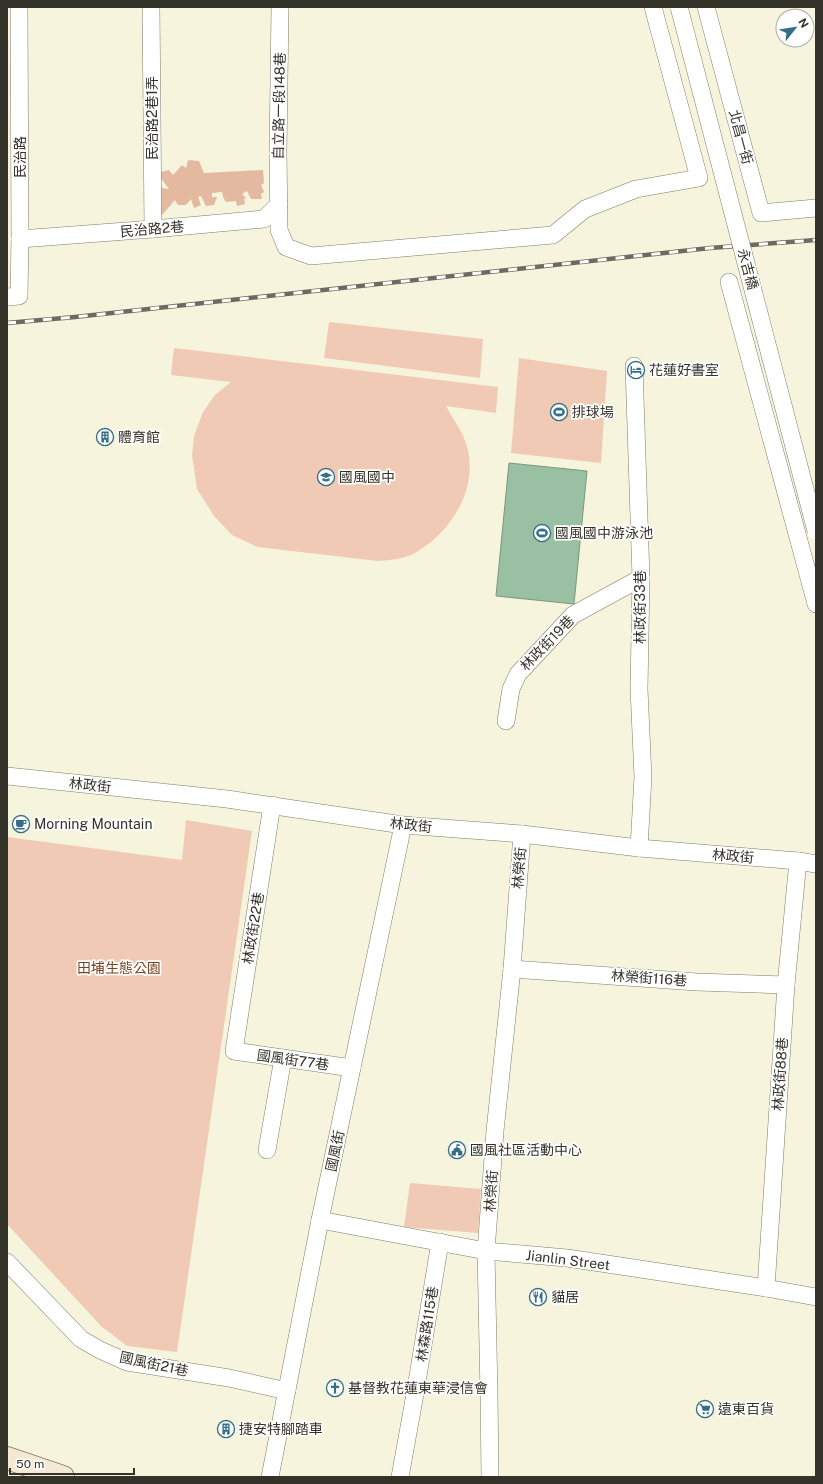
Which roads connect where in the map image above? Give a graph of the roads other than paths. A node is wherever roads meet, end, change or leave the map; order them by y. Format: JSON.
{"nodes":[{"id":1,"x":20,"y":7,"type":"edge"},
{"id":2,"x":151,"y":7,"type":"edge"},
{"id":3,"x":280,"y":7,"type":"edge"},
{"id":4,"x":653,"y":7,"type":"edge"},
{"id":5,"x":679,"y":7,"type":"edge"},
{"id":6,"x":706,"y":7,"type":"edge"},
{"id":7,"x":279,"y":204,"type":"junction"},
{"id":8,"x":816,"y":208,"type":"edge"},
{"id":9,"x":153,"y":229,"type":"junction"},
{"id":10,"x":20,"y":239,"type":"junction"},
{"id":11,"x":729,"y":282,"type":"dead end"},
{"id":12,"x":7,"y":297,"type":"edge"},
{"id":13,"x":634,"y":366,"type":"dead end"},
{"id":14,"x":816,"y":531,"type":"edge"},
{"id":15,"x":641,"y":578,"type":"junction"},
{"id":16,"x":816,"y":604,"type":"edge"},
{"id":17,"x":506,"y":721,"type":"dead end"},
{"id":18,"x":7,"y":776,"type":"edge"},
{"id":19,"x":272,"y":805,"type":"junction"},
{"id":20,"x":403,"y":825,"type":"junction"},
{"id":21,"x":522,"y":834,"type":"junction"},
{"id":22,"x":639,"y":848,"type":"junction"},
{"id":23,"x":798,"y":861,"type":"junction"},
{"id":24,"x":816,"y":864,"type":"edge"},
{"id":25,"x":512,"y":969,"type":"junction"},
{"id":26,"x":786,"y":985,"type":"junction"},
{"id":27,"x":234,"y":1051,"type":"joint"},
{"id":28,"x":283,"y":1058,"type":"junction"},
{"id":29,"x":352,"y":1068,"type":"junction"},
{"id":30,"x":267,"y":1150,"type":"dead end"},
{"id":31,"x":320,"y":1220,"type":"junction"},
{"id":32,"x":440,"y":1242,"type":"junction"},
{"id":33,"x":486,"y":1251,"type":"junction"},
{"id":34,"x":7,"y":1262,"type":"edge"},
{"id":35,"x":766,"y":1288,"type":"junction"},
{"id":36,"x":816,"y":1297,"type":"edge"},
{"id":37,"x":287,"y":1391,"type":"junction"},
{"id":38,"x":7,"y":1458,"type":"edge"},
{"id":39,"x":63,"y":1477,"type":"edge"},
{"id":40,"x":270,"y":1477,"type":"edge"},
{"id":41,"x":400,"y":1477,"type":"edge"},
{"id":42,"x":490,"y":1477,"type":"edge"}],
"edges":[{"from":1,"to":10,"type":"street","name":"民治路"},
{"from":2,"to":9,"type":"street","name":"民治路2巷1弄"},
{"from":3,"to":7,"type":"street","name":"自立路一段148巷"},
{"from":4,"to":7,"type":"street","name":"自立路一段148巷"},
{"from":5,"to":14,"type":"street","name":"永吉橋","bridge":true},
{"from":6,"to":8,"type":"street","name":"北昌一街"},
{"from":7,"to":9,"type":"street","name":"民治路2巷"},
{"from":9,"to":10,"type":"street","name":"民治路2巷"},
{"from":10,"to":12,"type":"street","name":"民治路"},
{"from":11,"to":16,"type":"street"},
{"from":13,"to":15,"type":"street","name":"林政街33巷"},
{"from":15,"to":17,"type":"street","name":"林政街19巷"},
{"from":15,"to":22,"type":"street","name":"林政街33巷"},
{"from":18,"to":19,"type":"street","name":"林政街"},
{"from":19,"to":20,"type":"street","name":"林政街"},
{"from":19,"to":27,"type":"street","name":"林政街22巷"},
{"from":20,"to":21,"type":"street","name":"林政街"},
{"from":20,"to":29,"type":"street","name":"國風街"},
{"from":21,"to":22,"type":"street","name":"林政街"},
{"from":21,"to":25,"type":"street","name":"林榮街"},
{"from":22,"to":23,"type":"street","name":"林政街"},
{"from":23,"to":24,"type":"street","name":"林政街"},
{"from":23,"to":26,"type":"street","name":"林政街88巷"},
{"from":25,"to":26,"type":"street","name":"林榮街116巷"},
{"from":25,"to":33,"type":"street","name":"林榮街"},
{"from":26,"to":35,"type":"street","name":"林政街88巷"},
{"from":27,"to":28,"type":"street","name":"國風街77巷"},
{"from":28,"to":29,"type":"street","name":"國風街77巷"},
{"from":28,"to":30,"type":"street"},
{"from":29,"to":31,"type":"street","name":"國風街"},
{"from":31,"to":32,"type":"street","name":"Jianlin Street"},
{"from":31,"to":37,"type":"street","name":"國風街"},
{"from":32,"to":33,"type":"street","name":"Jianlin Street"},
{"from":32,"to":41,"type":"street","name":"林森路115巷"},
{"from":33,"to":35,"type":"street","name":"Jianlin Street"},
{"from":33,"to":42,"type":"street","name":"林榮街"},
{"from":34,"to":37,"type":"street","name":"國風街21巷"},
{"from":35,"to":36,"type":"street","name":"Jianlin Street"},
{"from":37,"to":40,"type":"street","name":"國風街"},
{"from":38,"to":39,"type":"street"}]}
